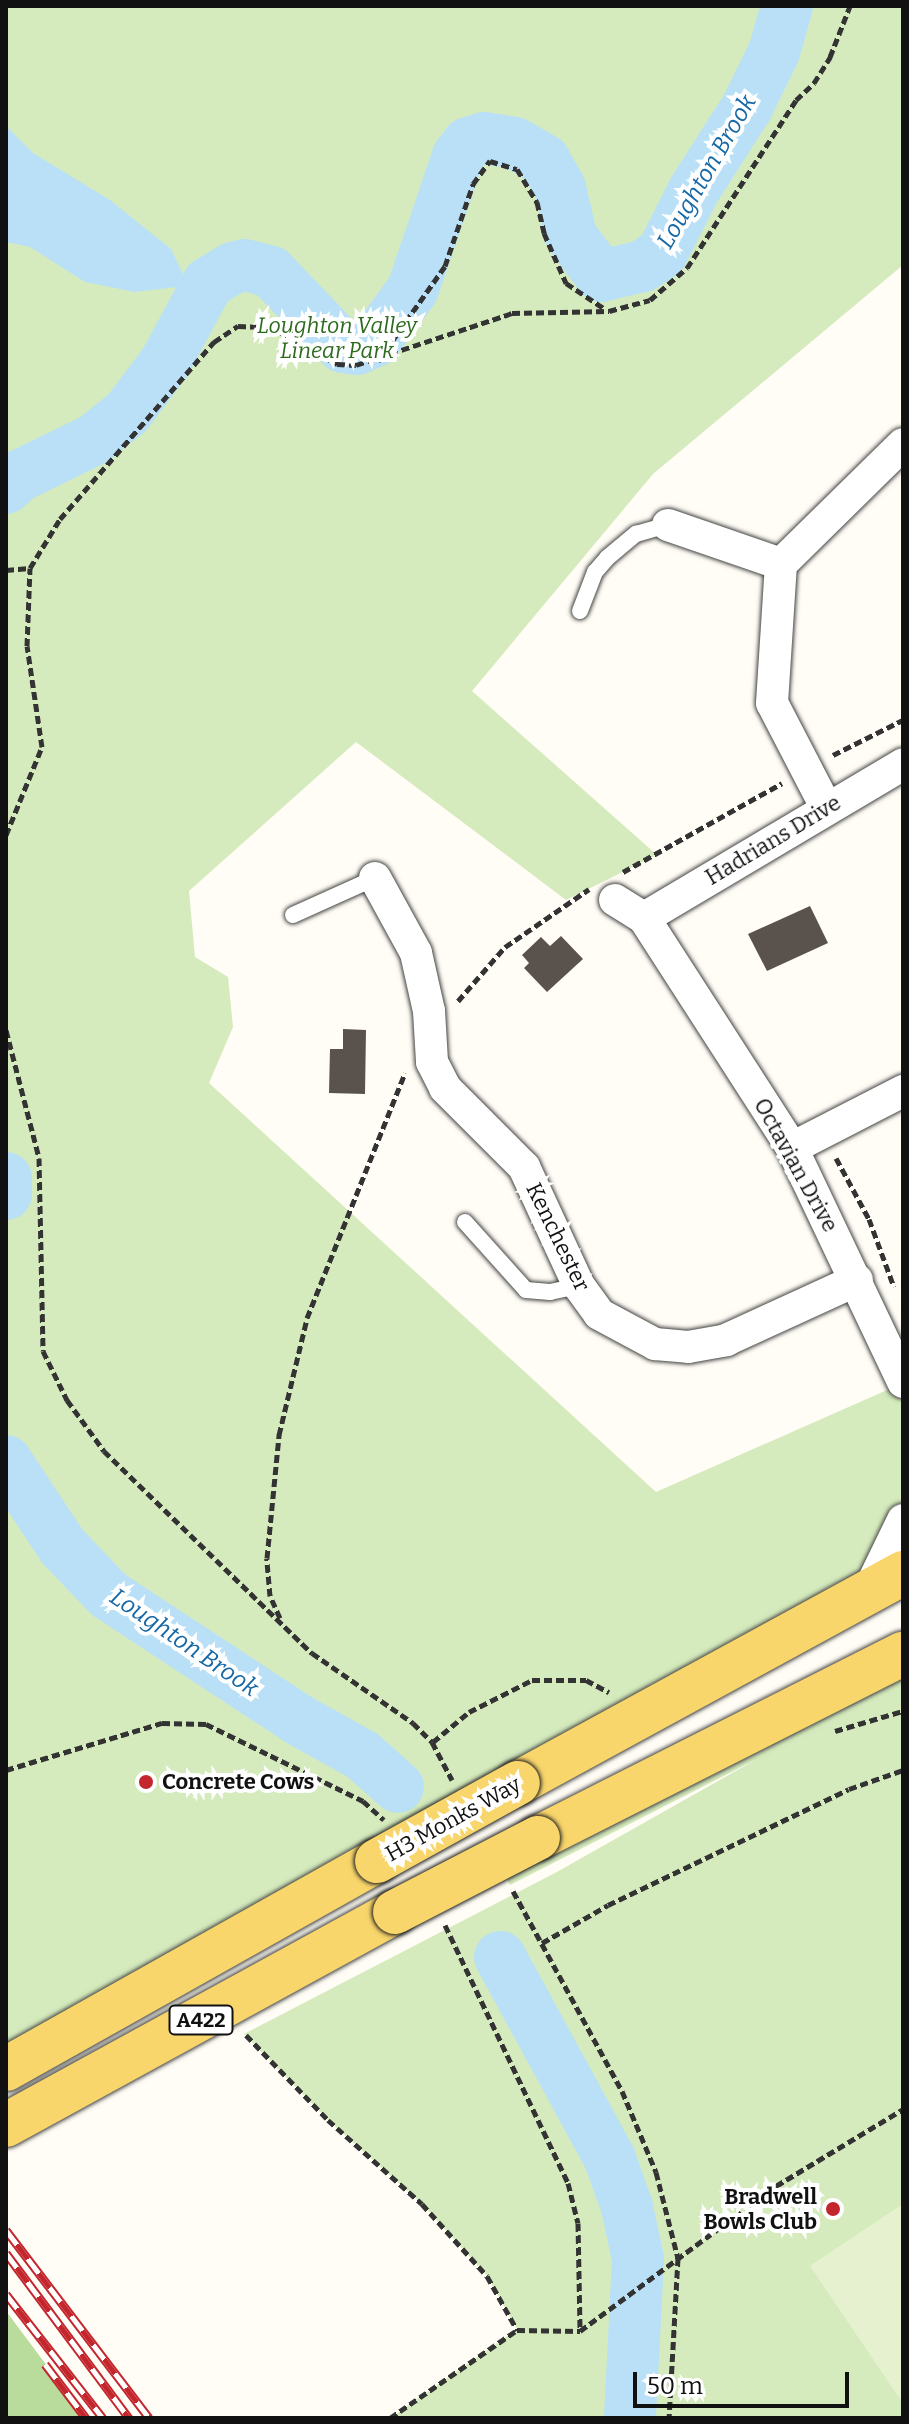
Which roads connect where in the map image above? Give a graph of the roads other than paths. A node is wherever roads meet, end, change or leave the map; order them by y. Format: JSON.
{"nodes":[{"id":1,"x":903,"y":444,"type":"edge"},
{"id":2,"x":668,"y":525,"type":"joint"},
{"id":3,"x":781,"y":564,"type":"junction"},
{"id":4,"x":580,"y":611,"type":"dead end"},
{"id":5,"x":903,"y":764,"type":"edge"},
{"id":6,"x":826,"y":807,"type":"junction"},
{"id":7,"x":375,"y":878,"type":"joint"},
{"id":8,"x":615,"y":900,"type":"dead end"},
{"id":9,"x":293,"y":915,"type":"dead end"},
{"id":10,"x":644,"y":918,"type":"junction"},
{"id":11,"x":903,"y":1091,"type":"edge"},
{"id":12,"x":792,"y":1148,"type":"junction"},
{"id":13,"x":465,"y":1222,"type":"dead end"},
{"id":14,"x":857,"y":1280,"type":"junction"},
{"id":15,"x":579,"y":1286,"type":"junction"},
{"id":16,"x":903,"y":1382,"type":"edge"},
{"id":17,"x":903,"y":1520,"type":"edge"},
{"id":18,"x":886,"y":1582,"type":"edge"},
{"id":19,"x":903,"y":1654,"type":"edge"},
{"id":20,"x":6,"y":2069,"type":"edge"},
{"id":21,"x":6,"y":2125,"type":"edge"}],
"edges":[{"from":1,"to":3,"type":"street"},
{"from":2,"to":3,"type":"street"},
{"from":2,"to":4,"type":"lane"},
{"from":3,"to":6,"type":"street"},
{"from":5,"to":6,"type":"street","name":"Hadrians Drive"},
{"from":6,"to":10,"type":"street","name":"Hadrians Drive"},
{"from":7,"to":9,"type":"lane"},
{"from":7,"to":15,"type":"street","name":"Kenchester"},
{"from":8,"to":10,"type":"street"},
{"from":10,"to":12,"type":"street","name":"Octavian Drive"},
{"from":11,"to":12,"type":"street"},
{"from":12,"to":14,"type":"street","name":"Octavian Drive"},
{"from":13,"to":15,"type":"lane"},
{"from":14,"to":15,"type":"street","name":"Kenchester"},
{"from":14,"to":16,"type":"street","name":"Octavian Drive"},
{"from":17,"to":18,"type":"street"},
{"from":18,"to":20,"type":"main road","name":"H3 Monks Way","number":"A422","bridge":true},
{"from":19,"to":21,"type":"main road","number":"A422","bridge":true}]}
